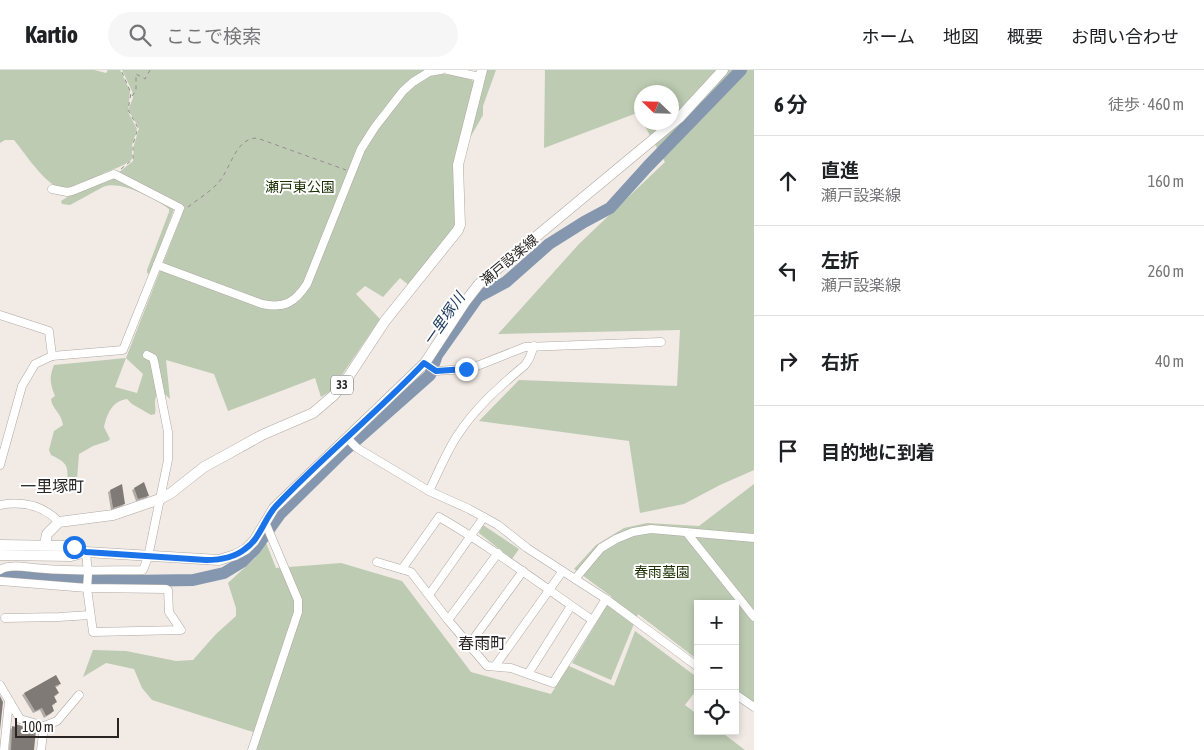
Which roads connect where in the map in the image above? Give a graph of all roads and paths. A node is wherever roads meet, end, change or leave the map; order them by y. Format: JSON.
{"nodes":[{"id":1,"x":121,"y":70,"type":"edge"},
{"id":2,"x":150,"y":70,"type":"edge"},
{"id":3,"x":441,"y":70,"type":"edge"},
{"id":4,"x":448,"y":70,"type":"edge"},
{"id":5,"x":724,"y":70,"type":"edge"},
{"id":6,"x":481,"y":74,"type":"edge"},
{"id":7,"x":131,"y":98,"type":"junction"},
{"id":8,"x":352,"y":173,"type":"junction"},
{"id":9,"x":114,"y":174,"type":"junction"},
{"id":10,"x":52,"y":189,"type":"dead end"},
{"id":11,"x":180,"y":208,"type":"junction"},
{"id":12,"x":157,"y":265,"type":"junction"},
{"id":13,"x":0,"y":315,"type":"edge"},
{"id":14,"x":661,"y":342,"type":"dead end"},
{"id":15,"x":534,"y":346,"type":"junction"},
{"id":16,"x":147,"y":355,"type":"dead end"},
{"id":17,"x":52,"y":356,"type":"junction"},
{"id":18,"x":426,"y":364,"type":"junction"},
{"id":19,"x":347,"y":438,"type":"junction"},
{"id":20,"x":0,"y":465,"type":"edge"},
{"id":21,"x":429,"y":492,"type":"junction"},
{"id":22,"x":160,"y":498,"type":"junction"},
{"id":23,"x":0,"y":505,"type":"edge"},
{"id":24,"x":484,"y":517,"type":"junction"},
{"id":25,"x":59,"y":522,"type":"junction"},
{"id":26,"x":265,"y":523,"type":"junction"},
{"id":27,"x":687,"y":533,"type":"junction"},
{"id":28,"x":472,"y":536,"type":"junction"},
{"id":29,"x":754,"y":538,"type":"edge"},
{"id":30,"x":0,"y":545,"type":"edge"},
{"id":31,"x":45,"y":545,"type":"junction"},
{"id":32,"x":86,"y":552,"type":"junction"},
{"id":33,"x":498,"y":553,"type":"junction"},
{"id":34,"x":0,"y":556,"type":"edge"},
{"id":35,"x":148,"y":556,"type":"junction"},
{"id":36,"x":377,"y":562,"type":"dead end"},
{"id":37,"x":2,"y":569,"type":"edge"},
{"id":38,"x":402,"y":569,"type":"junction"},
{"id":39,"x":522,"y":571,"type":"junction"},
{"id":40,"x":88,"y":572,"type":"junction"},
{"id":41,"x":562,"y":572,"type":"junction"},
{"id":42,"x":575,"y":579,"type":"junction"},
{"id":43,"x":0,"y":582,"type":"edge"},
{"id":44,"x":88,"y":587,"type":"junction"},
{"id":45,"x":548,"y":590,"type":"junction"},
{"id":46,"x":429,"y":595,"type":"junction"},
{"id":47,"x":606,"y":599,"type":"junction"},
{"id":48,"x":571,"y":606,"type":"junction"},
{"id":49,"x":90,"y":615,"type":"junction"},
{"id":50,"x":754,"y":617,"type":"edge"},
{"id":51,"x":5,"y":618,"type":"dead end"},
{"id":52,"x":448,"y":620,"type":"junction"},
{"id":53,"x":592,"y":620,"type":"junction"},
{"id":54,"x":469,"y":645,"type":"junction"},
{"id":55,"x":694,"y":663,"type":"edge"},
{"id":56,"x":495,"y":666,"type":"junction"},
{"id":57,"x":528,"y":674,"type":"junction"},
{"id":58,"x":0,"y":685,"type":"edge"},
{"id":59,"x":79,"y":695,"type":"dead end"},
{"id":60,"x":739,"y":697,"type":"edge"},
{"id":61,"x":9,"y":700,"type":"junction"},
{"id":62,"x":754,"y":707,"type":"edge"},
{"id":63,"x":44,"y":726,"type":"junction"},
{"id":64,"x":4,"y":750,"type":"edge"},
{"id":65,"x":41,"y":750,"type":"edge"},
{"id":66,"x":252,"y":750,"type":"edge"}],
"edges":[{"from":1,"to":7,"type":"path"},
{"from":2,"to":7,"type":"path"},
{"from":3,"to":8,"type":"street"},
{"from":4,"to":6,"type":"street"},
{"from":5,"to":18,"type":"main road","name":"瀬戸設楽線"},
{"from":6,"to":22,"type":"main road","number":"33"},
{"from":7,"to":9,"type":"path"},
{"from":8,"to":11,"type":"path"},
{"from":8,"to":12,"type":"street"},
{"from":9,"to":10,"type":"street"},
{"from":9,"to":11,"type":"street"},
{"from":11,"to":12,"type":"street"},
{"from":12,"to":17,"type":"street"},
{"from":13,"to":17,"type":"street"},
{"from":14,"to":15,"type":"street"},
{"from":15,"to":18,"type":"street"},
{"from":15,"to":21,"type":"street"},
{"from":16,"to":22,"type":"street"},
{"from":17,"to":20,"type":"street"},
{"from":18,"to":19,"type":"main road","name":"瀬戸設楽線"},
{"from":19,"to":21,"type":"street"},
{"from":19,"to":26,"type":"main road","name":"瀬戸設楽線"},
{"from":21,"to":24,"type":"street"},
{"from":22,"to":25,"type":"main road","number":"33"},
{"from":22,"to":35,"type":"street"},
{"from":23,"to":25,"type":"street"},
{"from":24,"to":28,"type":"street"},
{"from":24,"to":41,"type":"street"},
{"from":25,"to":31,"type":"main road"},
{"from":26,"to":35,"type":"main road","name":"瀬戸設楽線"},
{"from":26,"to":66,"type":"street"},
{"from":27,"to":29,"type":"street"},
{"from":27,"to":42,"type":"street"},
{"from":27,"to":50,"type":"street"},
{"from":28,"to":33,"type":"street"},
{"from":28,"to":38,"type":"street"},
{"from":28,"to":46,"type":"street"},
{"from":30,"to":31,"type":"main road","name":"瀬戸設楽線"},
{"from":31,"to":32,"type":"main road","name":"瀬戸設楽線"},
{"from":32,"to":34,"type":"main road","name":"瀬戸設楽線"},
{"from":32,"to":35,"type":"main road","name":"瀬戸設楽線"},
{"from":32,"to":40,"type":"street"},
{"from":33,"to":39,"type":"street"},
{"from":33,"to":52,"type":"street"},
{"from":35,"to":40,"type":"street"},
{"from":36,"to":38,"type":"street"},
{"from":37,"to":40,"type":"street"},
{"from":38,"to":46,"type":"street"},
{"from":39,"to":45,"type":"street"},
{"from":39,"to":54,"type":"street"},
{"from":40,"to":44,"type":"street"},
{"from":41,"to":42,"type":"street"},
{"from":41,"to":45,"type":"street"},
{"from":42,"to":47,"type":"street"},
{"from":43,"to":44,"type":"street"},
{"from":44,"to":49,"type":"street"},
{"from":44,"to":49,"type":"street"},
{"from":45,"to":48,"type":"street"},
{"from":45,"to":56,"type":"street"},
{"from":46,"to":52,"type":"street"},
{"from":47,"to":53,"type":"street"},
{"from":47,"to":55,"type":"street"},
{"from":48,"to":53,"type":"street"},
{"from":48,"to":57,"type":"street"},
{"from":49,"to":51,"type":"street"},
{"from":52,"to":54,"type":"street"},
{"from":53,"to":57,"type":"street"},
{"from":54,"to":56,"type":"street"},
{"from":56,"to":57,"type":"street"},
{"from":58,"to":61,"type":"street"},
{"from":59,"to":63,"type":"street"},
{"from":60,"to":62,"type":"street"},
{"from":61,"to":63,"type":"street"},
{"from":61,"to":64,"type":"street"},
{"from":63,"to":65,"type":"street"}]}
